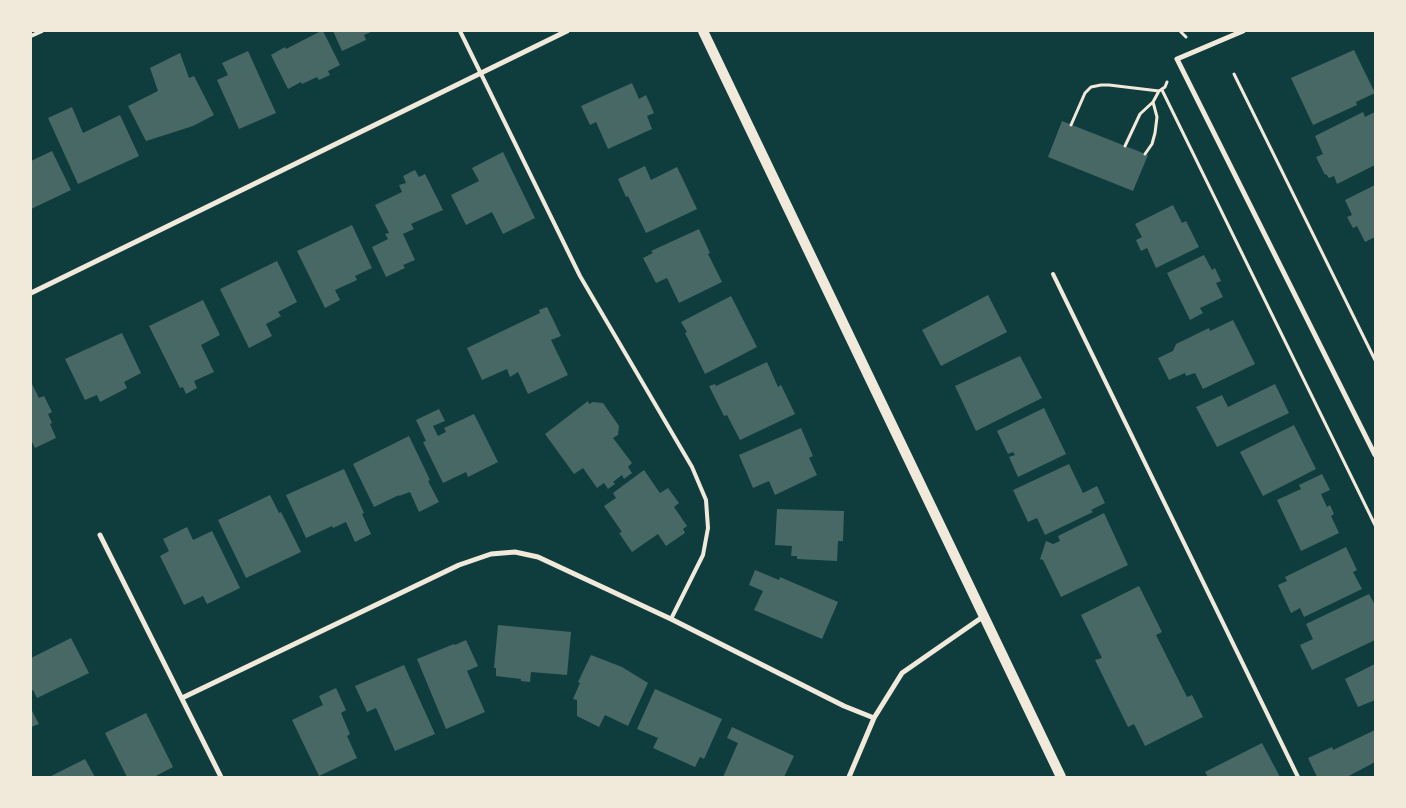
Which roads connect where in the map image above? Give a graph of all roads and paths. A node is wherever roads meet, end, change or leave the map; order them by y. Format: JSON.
{"nodes":[{"id":1,"x":42,"y":31,"type":"edge"},
{"id":2,"x":460,"y":31,"type":"edge"},
{"id":3,"x":567,"y":31,"type":"edge"},
{"id":4,"x":703,"y":31,"type":"edge"},
{"id":5,"x":1243,"y":31,"type":"edge"},
{"id":6,"x":31,"y":36,"type":"edge"},
{"id":7,"x":1177,"y":59,"type":"junction"},
{"id":8,"x":481,"y":74,"type":"junction"},
{"id":9,"x":1234,"y":74,"type":"dead end"},
{"id":10,"x":1161,"y":90,"type":"junction"},
{"id":11,"x":1153,"y":102,"type":"junction"},
{"id":12,"x":1071,"y":125,"type":"dead end"},
{"id":13,"x":1125,"y":146,"type":"dead end"},
{"id":14,"x":1145,"y":154,"type":"dead end"},
{"id":15,"x":1053,"y":274,"type":"dead end"},
{"id":16,"x":31,"y":293,"type":"edge"},
{"id":17,"x":1375,"y":360,"type":"edge"},
{"id":18,"x":1375,"y":455,"type":"edge"},
{"id":19,"x":1375,"y":525,"type":"edge"},
{"id":20,"x":100,"y":535,"type":"dead end"},
{"id":21,"x":984,"y":616,"type":"junction"},
{"id":22,"x":671,"y":619,"type":"junction"},
{"id":23,"x":182,"y":698,"type":"junction"},
{"id":24,"x":874,"y":718,"type":"junction"},
{"id":25,"x":221,"y":777,"type":"edge"},
{"id":26,"x":850,"y":777,"type":"edge"},
{"id":27,"x":1061,"y":777,"type":"edge"},
{"id":28,"x":1298,"y":777,"type":"edge"}],
"edges":[{"from":1,"to":6,"type":"lane"},
{"from":2,"to":8,"type":"lane"},
{"from":3,"to":8,"type":"street"},
{"from":4,"to":21,"type":"main road"},
{"from":5,"to":7,"type":"street"},
{"from":7,"to":10,"type":"path"},
{"from":7,"to":18,"type":"street"},
{"from":8,"to":16,"type":"street"},
{"from":8,"to":22,"type":"lane"},
{"from":9,"to":17,"type":"path"},
{"from":10,"to":11,"type":"path"},
{"from":10,"to":12,"type":"path"},
{"from":10,"to":19,"type":"path"},
{"from":11,"to":13,"type":"path"},
{"from":11,"to":14,"type":"path"},
{"from":15,"to":28,"type":"lane"},
{"from":20,"to":23,"type":"street"},
{"from":21,"to":24,"type":"street"},
{"from":21,"to":27,"type":"main road"},
{"from":22,"to":23,"type":"street"},
{"from":22,"to":24,"type":"street"},
{"from":23,"to":25,"type":"street"},
{"from":24,"to":26,"type":"street"}]}
